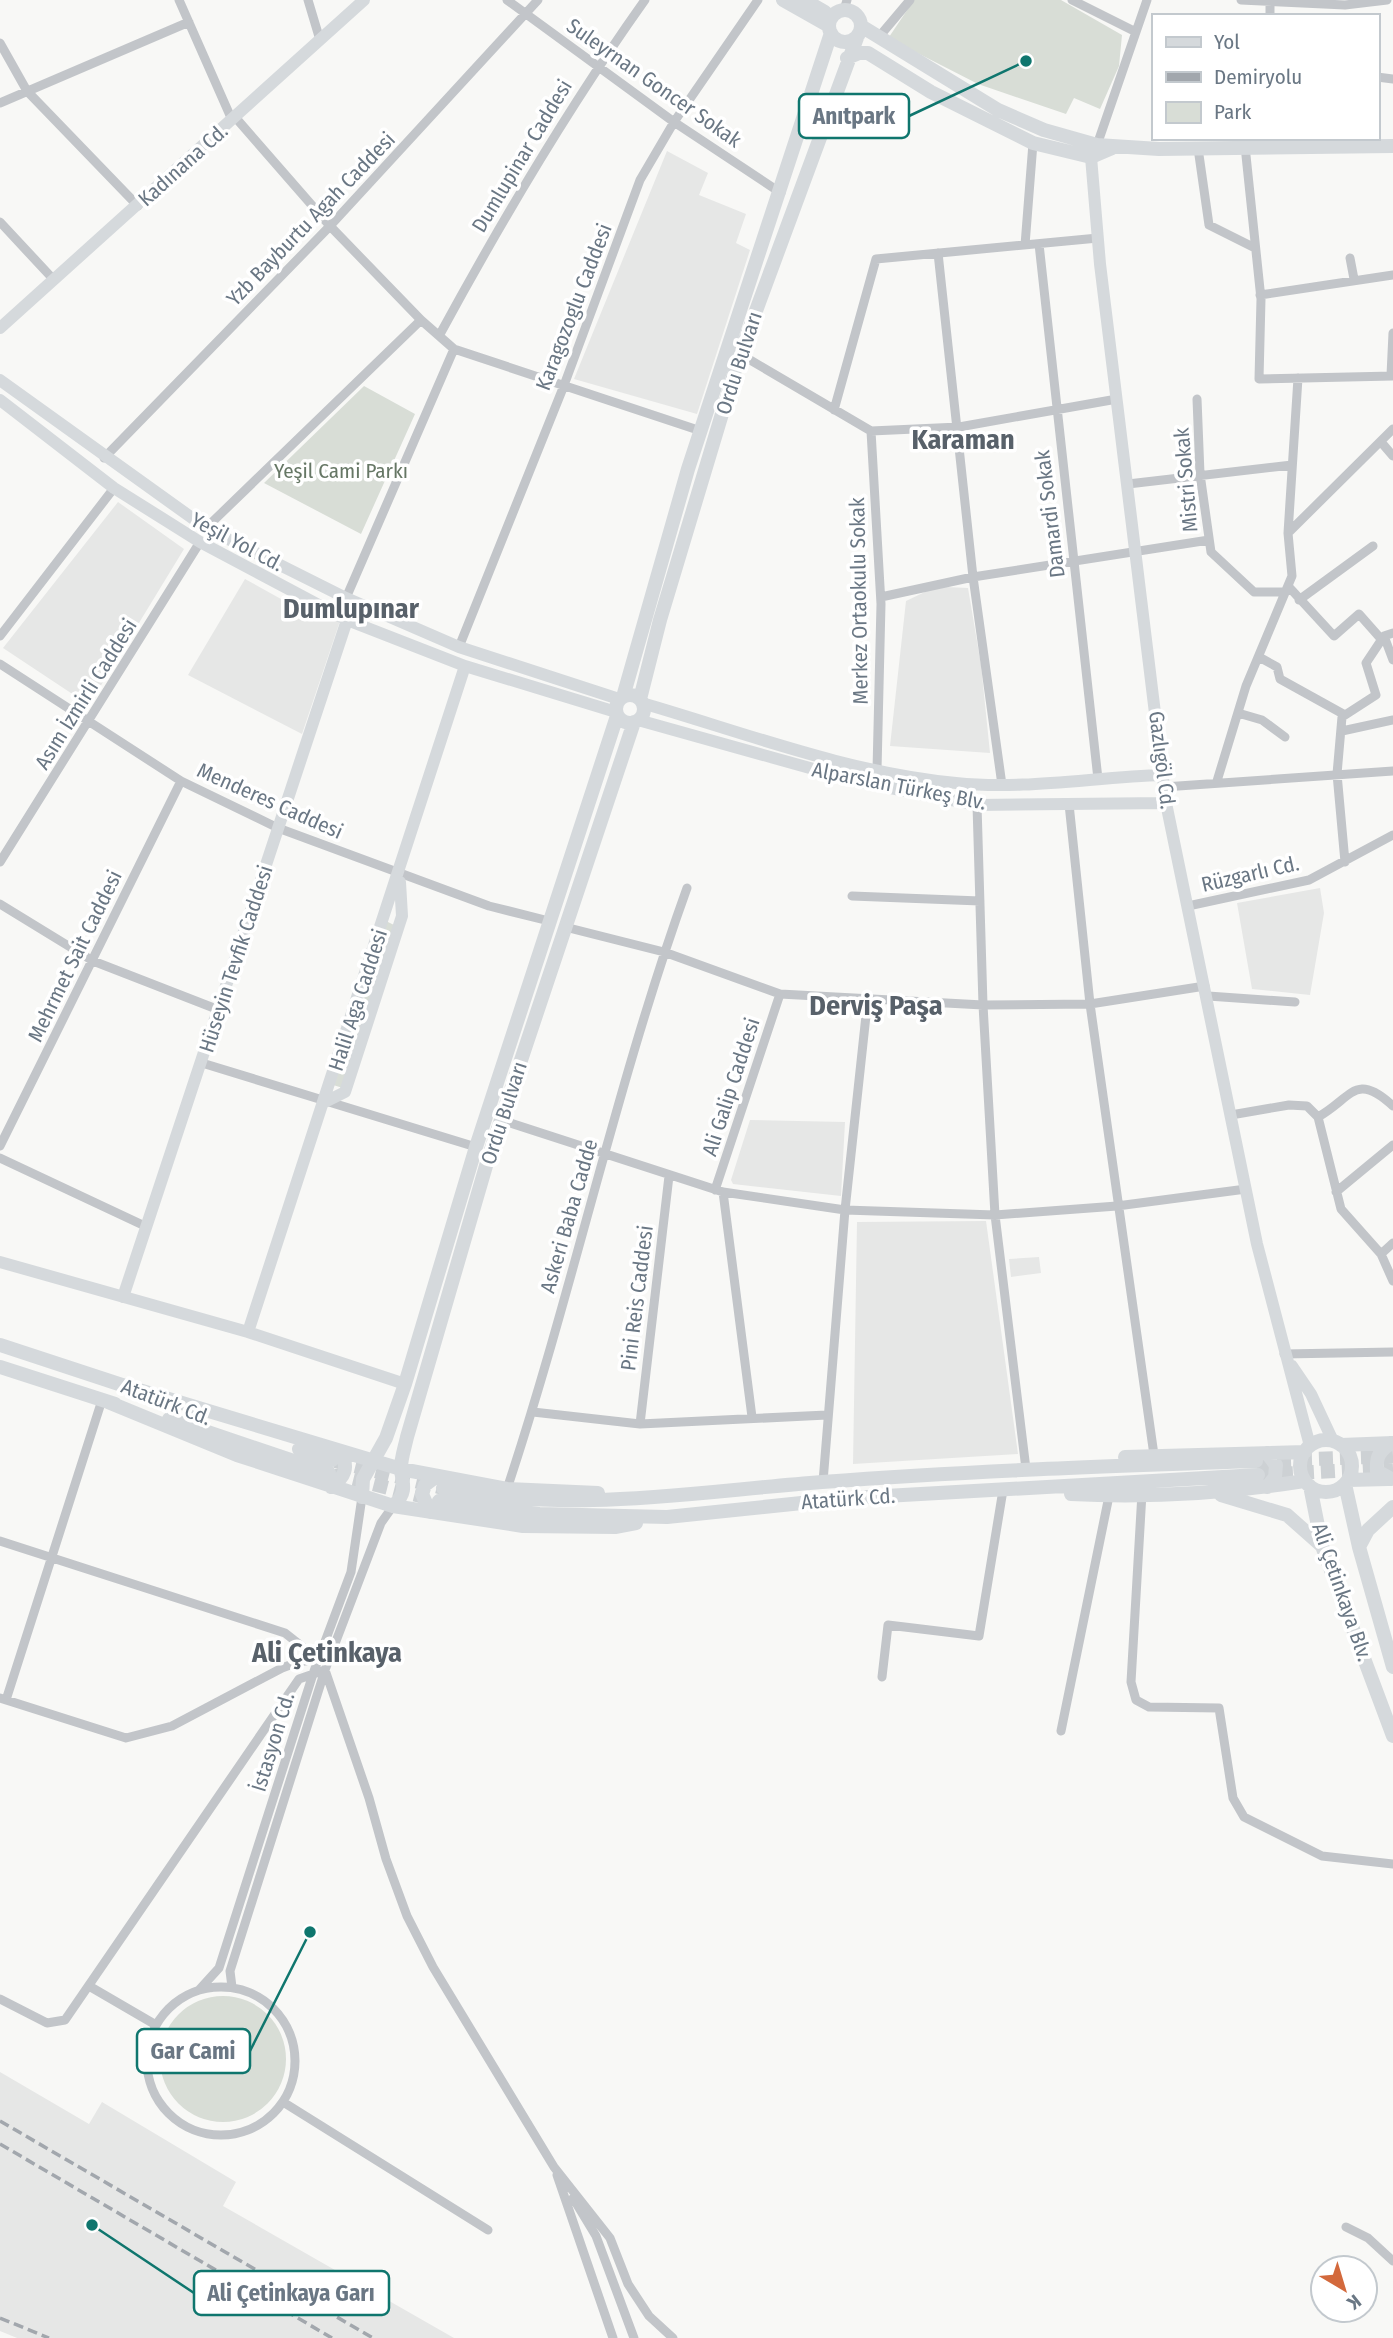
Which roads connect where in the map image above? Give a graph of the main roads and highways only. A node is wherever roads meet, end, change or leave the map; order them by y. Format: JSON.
{"nodes":[{"id":1,"x":783,"y":0,"type":"edge"},
{"id":2,"x":804,"y":0,"type":"edge"},
{"id":3,"x":837,"y":17,"type":"edge"},
{"id":4,"x":859,"y":30,"type":"junction"},
{"id":5,"x":847,"y":58,"type":"junction"},
{"id":6,"x":1162,"y":144,"type":"edge"},
{"id":7,"x":1393,"y":146,"type":"edge"},
{"id":8,"x":1100,"y":150,"type":"junction"},
{"id":9,"x":641,"y":701,"type":"junction"},
{"id":10,"x":619,"y":706,"type":"junction"},
{"id":11,"x":636,"y":721,"type":"junction"},
{"id":12,"x":0,"y":1345,"type":"edge"},
{"id":13,"x":0,"y":1367,"type":"edge"},
{"id":14,"x":1337,"y":1443,"type":"junction"},
{"id":15,"x":1392,"y":1443,"type":"edge"},
{"id":16,"x":1308,"y":1449,"type":"junction"},
{"id":17,"x":373,"y":1462,"type":"junction"},
{"id":18,"x":333,"y":1468,"type":"junction"},
{"id":19,"x":401,"y":1469,"type":"junction"},
{"id":20,"x":1026,"y":1469,"type":"junction"},
{"id":21,"x":1262,"y":1469,"type":"junction"},
{"id":22,"x":1392,"y":1479,"type":"edge"},
{"id":23,"x":1346,"y":1482,"type":"junction"},
{"id":24,"x":1307,"y":1484,"type":"junction"},
{"id":25,"x":1003,"y":1490,"type":"junction"},
{"id":26,"x":1202,"y":1492,"type":"junction"},
{"id":27,"x":437,"y":1494,"type":"junction"},
{"id":28,"x":673,"y":1496,"type":"junction"},
{"id":29,"x":362,"y":1497,"type":"junction"},
{"id":30,"x":393,"y":1506,"type":"junction"},
{"id":31,"x":1393,"y":1507,"type":"edge"},
{"id":32,"x":1322,"y":1546,"type":"junction"},
{"id":33,"x":1359,"y":1548,"type":"junction"},
{"id":34,"x":1393,"y":1667,"type":"edge"},
{"id":35,"x":1393,"y":1736,"type":"edge"}],
"edges":[{"from":1,"to":3,"type":"main road"},
{"from":2,"to":3,"type":"main road"},
{"from":3,"to":4,"type":"main road"},
{"from":3,"to":4,"type":"main road"},
{"from":3,"to":10,"type":"main road","name":"Ordu Bulvarı"},
{"from":4,"to":5,"type":"main road","name":"Ordu Bulvarı"},
{"from":4,"to":8,"type":"main road"},
{"from":5,"to":8,"type":"main road"},
{"from":5,"to":9,"type":"main road","name":"Ordu Bulvarı"},
{"from":6,"to":7,"type":"main road"},
{"from":6,"to":8,"type":"main road"},
{"from":9,"to":10,"type":"main road"},
{"from":9,"to":11,"type":"main road","name":"Ordu Bulvarı"},
{"from":10,"to":11,"type":"main road"},
{"from":10,"to":17,"type":"main road","name":"Ordu Bulvarı"},
{"from":11,"to":19,"type":"main road","name":"Ordu Bulvarı"},
{"from":12,"to":18,"type":"main road","name":"Atatürk Cd."},
{"from":13,"to":18,"type":"main road","name":"Atatürk Cd."},
{"from":14,"to":15,"type":"main road"},
{"from":14,"to":16,"type":"main road"},
{"from":14,"to":23,"type":"main road"},
{"from":15,"to":22,"type":"main road"},
{"from":16,"to":21,"type":"main road"},
{"from":16,"to":24,"type":"main road"},
{"from":17,"to":18,"type":"main road"},
{"from":17,"to":19,"type":"main road"},
{"from":17,"to":29,"type":"main road","name":"Ordu Bulvarı"},
{"from":18,"to":29,"type":"main road"},
{"from":19,"to":27,"type":"main road"},
{"from":19,"to":30,"type":"main road","name":"Ordu Bulvarı"},
{"from":20,"to":21,"type":"main road","name":"Atatürk Cd."},
{"from":20,"to":21,"type":"main road"},
{"from":20,"to":28,"type":"main road","name":"Atatürk Cd."},
{"from":21,"to":24,"type":"main road"},
{"from":21,"to":25,"type":"main road","name":"Atatürk Cd."},
{"from":21,"to":26,"type":"main road"},
{"from":22,"to":23,"type":"main road"},
{"from":23,"to":24,"type":"main road"},
{"from":23,"to":33,"type":"main road","name":"Ali Çetinkaya Blv."},
{"from":24,"to":32,"type":"main road","name":"Ali Çetinkaya Blv."},
{"from":25,"to":26,"type":"main road"},
{"from":25,"to":27,"type":"main road","name":"Atatürk Cd."},
{"from":26,"to":32,"type":"main road"},
{"from":27,"to":28,"type":"main road"},
{"from":27,"to":28,"type":"main road","name":"Atatürk Cd."},
{"from":27,"to":30,"type":"main road"},
{"from":29,"to":30,"type":"main road"},
{"from":31,"to":33,"type":"main road"},
{"from":32,"to":35,"type":"main road","name":"Ali Çetinkaya Blv."},
{"from":33,"to":34,"type":"main road","name":"Ali Çetinkaya Blv."}]}
